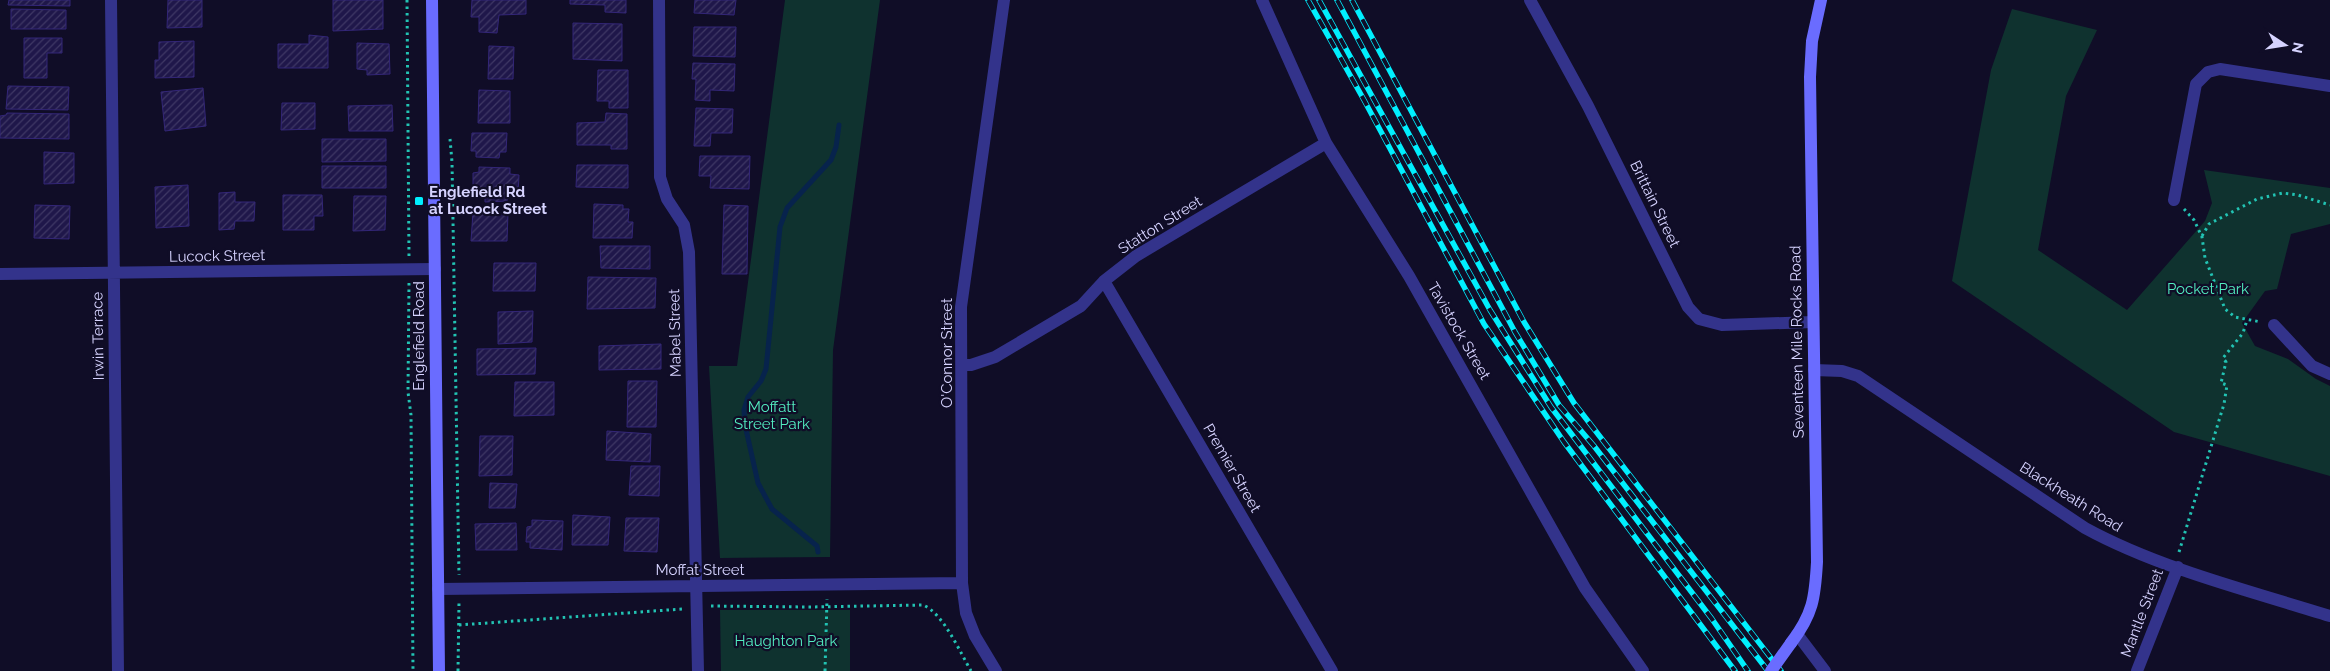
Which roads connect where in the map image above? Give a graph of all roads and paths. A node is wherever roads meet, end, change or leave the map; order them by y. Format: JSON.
{"nodes":[{"id":1,"x":111,"y":0,"type":"edge"},
{"id":2,"x":407,"y":0,"type":"edge"},
{"id":3,"x":432,"y":0,"type":"edge"},
{"id":4,"x":659,"y":0,"type":"edge"},
{"id":5,"x":1004,"y":0,"type":"edge"},
{"id":6,"x":1262,"y":0,"type":"edge"},
{"id":7,"x":1530,"y":0,"type":"edge"},
{"id":8,"x":1822,"y":0,"type":"edge"},
{"id":9,"x":2330,"y":86,"type":"edge"},
{"id":10,"x":450,"y":135,"type":"dead end"},
{"id":11,"x":1326,"y":143,"type":"junction"},
{"id":12,"x":2174,"y":200,"type":"joint"},
{"id":13,"x":2330,"y":205,"type":"edge"},
{"id":14,"x":2202,"y":237,"type":"junction"},
{"id":15,"x":435,"y":269,"type":"junction"},
{"id":16,"x":409,"y":270,"type":"junction"},
{"id":17,"x":0,"y":274,"type":"edge"},
{"id":18,"x":113,"y":274,"type":"junction"},
{"id":19,"x":1104,"y":281,"type":"junction"},
{"id":20,"x":2247,"y":320,"type":"junction"},
{"id":21,"x":1814,"y":322,"type":"junction"},
{"id":22,"x":2274,"y":325,"type":"joint"},
{"id":23,"x":963,"y":365,"type":"junction"},
{"id":24,"x":1814,"y":370,"type":"junction"},
{"id":25,"x":2330,"y":374,"type":"edge"},
{"id":26,"x":2177,"y":562,"type":"junction"},
{"id":27,"x":962,"y":584,"type":"junction"},
{"id":28,"x":697,"y":586,"type":"junction"},
{"id":29,"x":828,"y":586,"type":"junction"},
{"id":30,"x":459,"y":588,"type":"junction"},
{"id":31,"x":438,"y":589,"type":"junction"},
{"id":32,"x":827,"y":607,"type":"junction"},
{"id":33,"x":697,"y":608,"type":"junction"},
{"id":34,"x":2330,"y":616,"type":"edge"},
{"id":35,"x":459,"y":624,"type":"junction"},
{"id":36,"x":1794,"y":639,"type":"junction"},
{"id":37,"x":118,"y":671,"type":"edge"},
{"id":38,"x":413,"y":671,"type":"edge"},
{"id":39,"x":438,"y":671,"type":"edge"},
{"id":40,"x":458,"y":671,"type":"edge"},
{"id":41,"x":698,"y":671,"type":"edge"},
{"id":42,"x":825,"y":671,"type":"edge"},
{"id":43,"x":971,"y":671,"type":"edge"},
{"id":44,"x":996,"y":671,"type":"edge"},
{"id":45,"x":1332,"y":671,"type":"edge"},
{"id":46,"x":1643,"y":671,"type":"edge"},
{"id":47,"x":1771,"y":671,"type":"edge"},
{"id":48,"x":1825,"y":671,"type":"edge"},
{"id":49,"x":2137,"y":671,"type":"edge"}],
"edges":[{"from":1,"to":18,"type":"street","name":"Irwin Terrace"},
{"from":2,"to":16,"type":"path"},
{"from":3,"to":15,"type":"main road","name":"Englefield Road"},
{"from":4,"to":28,"type":"street","name":"Mabel Street"},
{"from":5,"to":23,"type":"street","name":"O'Connor Street"},
{"from":6,"to":11,"type":"street","name":"Tavistock Street"},
{"from":7,"to":21,"type":"street","name":"Brittain Street"},
{"from":8,"to":21,"type":"main road","name":"Seventeen Mile Rocks Road"},
{"from":9,"to":12,"type":"street"},
{"from":10,"to":30,"type":"path"},
{"from":11,"to":19,"type":"street","name":"Statton Street"},
{"from":11,"to":46,"type":"street","name":"Tavistock Street"},
{"from":12,"to":14,"type":"path"},
{"from":13,"to":14,"type":"path"},
{"from":14,"to":20,"type":"path"},
{"from":15,"to":16,"type":"street","name":"Lucock Street"},
{"from":15,"to":31,"type":"main road","name":"Englefield Road"},
{"from":16,"to":18,"type":"street","name":"Lucock Street"},
{"from":16,"to":38,"type":"path"},
{"from":17,"to":18,"type":"street","name":"Lucock Street"},
{"from":18,"to":37,"type":"street","name":"Irwin Terrace"},
{"from":19,"to":23,"type":"street","name":"Statton Street"},
{"from":19,"to":45,"type":"street","name":"Premier Street"},
{"from":20,"to":22,"type":"path"},
{"from":20,"to":26,"type":"path"},
{"from":21,"to":24,"type":"main road","name":"Seventeen Mile Rocks Road"},
{"from":22,"to":25,"type":"street"},
{"from":23,"to":27,"type":"street","name":"O'Connor Street"},
{"from":24,"to":26,"type":"street","name":"Blackheath Road"},
{"from":24,"to":36,"type":"main road","name":"Seventeen Mile Rocks Road"},
{"from":26,"to":34,"type":"street","name":"Blackheath Road"},
{"from":26,"to":49,"type":"street","name":"Mantle Street"},
{"from":27,"to":29,"type":"street","name":"Moffat Street"},
{"from":27,"to":44,"type":"street","name":"O'Connor Street"},
{"from":28,"to":29,"type":"street","name":"Moffat Street"},
{"from":28,"to":30,"type":"street","name":"Moffat Street"},
{"from":28,"to":33,"type":"street","name":"Mabel Street"},
{"from":29,"to":32,"type":"path"},
{"from":30,"to":31,"type":"street","name":"Moffat Street"},
{"from":30,"to":35,"type":"path"},
{"from":31,"to":39,"type":"main road","name":"Englefield Road"},
{"from":32,"to":33,"type":"path"},
{"from":32,"to":42,"type":"path"},
{"from":32,"to":43,"type":"path"},
{"from":33,"to":35,"type":"path"},
{"from":33,"to":41,"type":"street","name":"Mabel Street"},
{"from":35,"to":40,"type":"path"},
{"from":36,"to":47,"type":"main road","name":"Seventeen Mile Rocks Road","bridge":true},
{"from":36,"to":48,"type":"street"}]}
